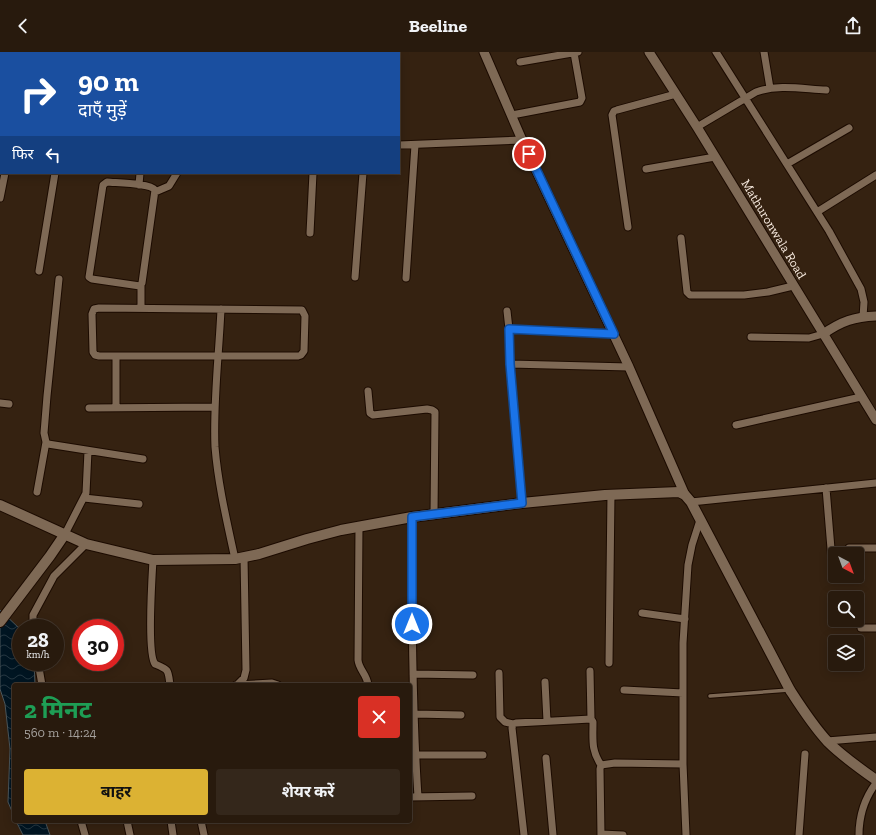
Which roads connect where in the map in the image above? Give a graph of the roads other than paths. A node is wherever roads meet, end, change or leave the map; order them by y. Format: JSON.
{"nodes":[{"id":1,"x":484,"y":52,"type":"edge"},
{"id":2,"x":576,"y":52,"type":"edge"},
{"id":3,"x":650,"y":52,"type":"edge"},
{"id":4,"x":716,"y":52,"type":"edge"},
{"id":5,"x":764,"y":52,"type":"edge"},
{"id":6,"x":520,"y":62,"type":"dead end"},
{"id":7,"x":770,"y":88,"type":"junction"},
{"id":8,"x":826,"y":90,"type":"dead end"},
{"id":9,"x":676,"y":94,"type":"junction"},
{"id":10,"x":744,"y":99,"type":"junction"},
{"id":11,"x":512,"y":115,"type":"junction"},
{"id":12,"x":697,"y":127,"type":"junction"},
{"id":13,"x":849,"y":128,"type":"dead end"},
{"id":14,"x":522,"y":140,"type":"junction"},
{"id":15,"x":400,"y":145,"type":"edge"},
{"id":16,"x":415,"y":145,"type":"junction"},
{"id":17,"x":715,"y":157,"type":"junction"},
{"id":18,"x":787,"y":164,"type":"junction"},
{"id":19,"x":646,"y":169,"type":"dead end"},
{"id":20,"x":5,"y":174,"type":"edge"},
{"id":21,"x":55,"y":174,"type":"edge"},
{"id":22,"x":140,"y":174,"type":"edge"},
{"id":23,"x":176,"y":174,"type":"edge"},
{"id":24,"x":313,"y":174,"type":"edge"},
{"id":25,"x":363,"y":174,"type":"edge"},
{"id":26,"x":876,"y":175,"type":"edge"},
{"id":27,"x":139,"y":185,"type":"junction"},
{"id":28,"x":156,"y":192,"type":"junction"},
{"id":29,"x":0,"y":198,"type":"edge"},
{"id":30,"x":816,"y":212,"type":"junction"},
{"id":31,"x":628,"y":227,"type":"dead end"},
{"id":32,"x":310,"y":233,"type":"dead end"},
{"id":33,"x":681,"y":238,"type":"dead end"},
{"id":34,"x":39,"y":271,"type":"dead end"},
{"id":35,"x":355,"y":277,"type":"dead end"},
{"id":36,"x":406,"y":278,"type":"dead end"},
{"id":37,"x":59,"y":279,"type":"dead end"},
{"id":38,"x":141,"y":285,"type":"junction"},
{"id":39,"x":793,"y":286,"type":"junction"},
{"id":40,"x":140,"y":308,"type":"junction"},
{"id":41,"x":221,"y":309,"type":"junction"},
{"id":42,"x":507,"y":311,"type":"dead end"},
{"id":43,"x":876,"y":316,"type":"edge"},
{"id":44,"x":863,"y":317,"type":"junction"},
{"id":45,"x":509,"y":329,"type":"junction"},
{"id":46,"x":614,"y":334,"type":"junction"},
{"id":47,"x":823,"y":334,"type":"junction"},
{"id":48,"x":751,"y":337,"type":"dead end"},
{"id":49,"x":116,"y":356,"type":"junction"},
{"id":50,"x":218,"y":356,"type":"junction"},
{"id":51,"x":510,"y":364,"type":"junction"},
{"id":52,"x":629,"y":367,"type":"junction"},
{"id":53,"x":368,"y":391,"type":"dead end"},
{"id":54,"x":861,"y":397,"type":"junction"},
{"id":55,"x":0,"y":403,"type":"edge"},
{"id":56,"x":9,"y":404,"type":"dead end"},
{"id":57,"x":215,"y":407,"type":"junction"},
{"id":58,"x":89,"y":408,"type":"dead end"},
{"id":59,"x":116,"y":408,"type":"junction"},
{"id":60,"x":876,"y":420,"type":"edge"},
{"id":61,"x":736,"y":425,"type":"dead end"},
{"id":62,"x":46,"y":442,"type":"junction"},
{"id":63,"x":88,"y":451,"type":"junction"},
{"id":64,"x":143,"y":459,"type":"dead end"},
{"id":65,"x":876,"y":483,"type":"edge"},
{"id":66,"x":826,"y":488,"type":"junction"},
{"id":67,"x":37,"y":492,"type":"dead end"},
{"id":68,"x":611,"y":494,"type":"junction"},
{"id":69,"x":84,"y":498,"type":"junction"},
{"id":70,"x":688,"y":499,"type":"junction"},
{"id":71,"x":522,"y":503,"type":"junction"},
{"id":72,"x":139,"y":504,"type":"dead end"},
{"id":73,"x":0,"y":505,"type":"edge"},
{"id":74,"x":434,"y":515,"type":"junction"},
{"id":75,"x":412,"y":517,"type":"junction"},
{"id":76,"x":700,"y":520,"type":"junction"},
{"id":77,"x":359,"y":527,"type":"junction"},
{"id":78,"x":64,"y":534,"type":"junction"},
{"id":79,"x":86,"y":544,"type":"junction"},
{"id":80,"x":832,"y":547,"type":"edge"},
{"id":81,"x":864,"y":548,"type":"edge"},
{"id":82,"x":876,"y":548,"type":"edge"},
{"id":83,"x":239,"y":558,"type":"junction"},
{"id":84,"x":153,"y":560,"type":"junction"},
{"id":85,"x":642,"y":612,"type":"dead end"},
{"id":86,"x":33,"y":619,"type":"edge"},
{"id":87,"x":685,"y":619,"type":"junction"},
{"id":88,"x":0,"y":622,"type":"edge"},
{"id":89,"x":861,"y":628,"type":"dead end"},
{"id":90,"x":876,"y":628,"type":"edge"},
{"id":91,"x":609,"y":663,"type":"dead end"},
{"id":92,"x":590,"y":670,"type":"dead end"},
{"id":93,"x":40,"y":671,"type":"edge"},
{"id":94,"x":499,"y":673,"type":"dead end"},
{"id":95,"x":413,"y":674,"type":"junction"},
{"id":96,"x":473,"y":675,"type":"dead end"},
{"id":97,"x":545,"y":682,"type":"dead end"},
{"id":98,"x":42,"y":683,"type":"edge"},
{"id":99,"x":170,"y":683,"type":"edge"},
{"id":100,"x":238,"y":683,"type":"edge"},
{"id":101,"x":368,"y":683,"type":"edge"},
{"id":102,"x":624,"y":690,"type":"dead end"},
{"id":103,"x":790,"y":690,"type":"junction"},
{"id":104,"x":683,"y":693,"type":"junction"},
{"id":105,"x":710,"y":696,"type":"dead end"},
{"id":106,"x":415,"y":714,"type":"junction"},
{"id":107,"x":461,"y":714,"type":"dead end"},
{"id":108,"x":591,"y":720,"type":"junction"},
{"id":109,"x":547,"y":721,"type":"junction"},
{"id":110,"x":513,"y":724,"type":"junction"},
{"id":111,"x":876,"y":738,"type":"edge"},
{"id":112,"x":827,"y":741,"type":"junction"},
{"id":113,"x":805,"y":754,"type":"dead end"},
{"id":114,"x":413,"y":755,"type":"edge"},
{"id":115,"x":483,"y":755,"type":"dead end"},
{"id":116,"x":546,"y":758,"type":"dead end"},
{"id":117,"x":683,"y":764,"type":"junction"},
{"id":118,"x":601,"y":765,"type":"junction"},
{"id":119,"x":876,"y":780,"type":"edge"},
{"id":120,"x":876,"y":783,"type":"edge"},
{"id":121,"x":472,"y":796,"type":"dead end"},
{"id":122,"x":412,"y":797,"type":"edge"},
{"id":123,"x":418,"y":797,"type":"junction"},
{"id":124,"x":82,"y":823,"type":"edge"},
{"id":125,"x":127,"y":823,"type":"edge"},
{"id":126,"x":171,"y":823,"type":"edge"},
{"id":127,"x":202,"y":823,"type":"edge"},
{"id":128,"x":85,"y":835,"type":"edge"},
{"id":129,"x":130,"y":835,"type":"edge"},
{"id":130,"x":173,"y":835,"type":"edge"},
{"id":131,"x":204,"y":835,"type":"edge"},
{"id":132,"x":524,"y":835,"type":"edge"},
{"id":133,"x":553,"y":835,"type":"edge"},
{"id":134,"x":601,"y":835,"type":"edge"},
{"id":135,"x":623,"y":835,"type":"edge"},
{"id":136,"x":686,"y":835,"type":"edge"},
{"id":137,"x":799,"y":835,"type":"edge"},
{"id":138,"x":859,"y":835,"type":"edge"}],
"edges":[{"from":1,"to":11,"type":"street"},
{"from":2,"to":6,"type":"street"},
{"from":2,"to":11,"type":"street"},
{"from":3,"to":9,"type":"street","name":"Mathuronwala Road"},
{"from":4,"to":10,"type":"street"},
{"from":5,"to":7,"type":"street"},
{"from":7,"to":8,"type":"street"},
{"from":7,"to":10,"type":"street"},
{"from":9,"to":12,"type":"street","name":"Mathuronwala Road"},
{"from":9,"to":31,"type":"street"},
{"from":10,"to":12,"type":"street"},
{"from":10,"to":18,"type":"street"},
{"from":11,"to":14,"type":"street"},
{"from":12,"to":17,"type":"street","name":"Mathuronwala Road"},
{"from":13,"to":18,"type":"street"},
{"from":14,"to":16,"type":"street"},
{"from":14,"to":46,"type":"street"},
{"from":15,"to":16,"type":"street"},
{"from":16,"to":36,"type":"street"},
{"from":17,"to":19,"type":"street"},
{"from":17,"to":39,"type":"street","name":"Mathuronwala Road"},
{"from":18,"to":30,"type":"street"},
{"from":20,"to":29,"type":"street"},
{"from":21,"to":34,"type":"street"},
{"from":22,"to":27,"type":"street"},
{"from":23,"to":28,"type":"street"},
{"from":24,"to":32,"type":"street"},
{"from":25,"to":35,"type":"street"},
{"from":26,"to":30,"type":"street"},
{"from":27,"to":28,"type":"street"},
{"from":27,"to":38,"type":"street"},
{"from":28,"to":38,"type":"street"},
{"from":30,"to":44,"type":"street"},
{"from":33,"to":39,"type":"street"},
{"from":37,"to":62,"type":"street"},
{"from":38,"to":40,"type":"street"},
{"from":39,"to":47,"type":"street","name":"Mathuronwala Road"},
{"from":40,"to":41,"type":"street"},
{"from":40,"to":49,"type":"street"},
{"from":41,"to":50,"type":"street"},
{"from":41,"to":50,"type":"street"},
{"from":42,"to":45,"type":"street"},
{"from":43,"to":44,"type":"street"},
{"from":44,"to":47,"type":"street"},
{"from":45,"to":46,"type":"street"},
{"from":45,"to":51,"type":"street"},
{"from":46,"to":52,"type":"street"},
{"from":47,"to":48,"type":"street"},
{"from":47,"to":54,"type":"street","name":"Mathuronwala Road"},
{"from":49,"to":50,"type":"street"},
{"from":49,"to":59,"type":"street"},
{"from":50,"to":57,"type":"street"},
{"from":51,"to":52,"type":"street"},
{"from":51,"to":71,"type":"street"},
{"from":52,"to":70,"type":"street"},
{"from":53,"to":74,"type":"street"},
{"from":54,"to":60,"type":"street","name":"Mathuronwala Road"},
{"from":54,"to":61,"type":"street"},
{"from":55,"to":56,"type":"street"},
{"from":57,"to":59,"type":"street"},
{"from":57,"to":83,"type":"street"},
{"from":58,"to":59,"type":"street"},
{"from":62,"to":63,"type":"street"},
{"from":62,"to":67,"type":"street"},
{"from":63,"to":64,"type":"street"},
{"from":63,"to":69,"type":"street"},
{"from":65,"to":66,"type":"street"},
{"from":66,"to":70,"type":"street"},
{"from":66,"to":80,"type":"street"},
{"from":68,"to":70,"type":"main road"},
{"from":68,"to":71,"type":"main road"},
{"from":68,"to":91,"type":"street"},
{"from":69,"to":72,"type":"street"},
{"from":69,"to":78,"type":"street"},
{"from":70,"to":76,"type":"main road"},
{"from":71,"to":74,"type":"main road"},
{"from":73,"to":78,"type":"main road"},
{"from":74,"to":75,"type":"main road"},
{"from":75,"to":77,"type":"main road"},
{"from":75,"to":95,"type":"street"},
{"from":76,"to":87,"type":"street"},
{"from":76,"to":103,"type":"main road"},
{"from":77,"to":83,"type":"main road"},
{"from":77,"to":101,"type":"street"},
{"from":78,"to":79,"type":"main road"},
{"from":78,"to":88,"type":"main road"},
{"from":79,"to":84,"type":"main road"},
{"from":79,"to":86,"type":"street"},
{"from":81,"to":82,"type":"street"},
{"from":83,"to":84,"type":"main road"},
{"from":83,"to":100,"type":"street"},
{"from":84,"to":99,"type":"street"},
{"from":85,"to":87,"type":"street"},
{"from":87,"to":104,"type":"street"},
{"from":89,"to":90,"type":"street"},
{"from":92,"to":108,"type":"street"},
{"from":93,"to":98,"type":"street"},
{"from":94,"to":110,"type":"street"},
{"from":95,"to":96,"type":"street"},
{"from":95,"to":106,"type":"street"},
{"from":97,"to":109,"type":"street"},
{"from":102,"to":104,"type":"street"},
{"from":103,"to":105,"type":"lane"},
{"from":103,"to":112,"type":"main road"},
{"from":104,"to":117,"type":"street"},
{"from":106,"to":107,"type":"street"},
{"from":106,"to":114,"type":"street"},
{"from":108,"to":109,"type":"street"},
{"from":108,"to":118,"type":"street"},
{"from":109,"to":110,"type":"street"},
{"from":110,"to":132,"type":"street"},
{"from":111,"to":112,"type":"street"},
{"from":112,"to":119,"type":"main road"},
{"from":113,"to":137,"type":"street"},
{"from":114,"to":115,"type":"street"},
{"from":114,"to":123,"type":"street"},
{"from":116,"to":133,"type":"street"},
{"from":117,"to":118,"type":"street"},
{"from":117,"to":136,"type":"street"},
{"from":118,"to":134,"type":"street"},
{"from":120,"to":138,"type":"street"},
{"from":121,"to":123,"type":"street"},
{"from":122,"to":123,"type":"street"},
{"from":124,"to":128,"type":"street"},
{"from":125,"to":129,"type":"street"},
{"from":126,"to":130,"type":"street"},
{"from":127,"to":131,"type":"street"},
{"from":134,"to":135,"type":"street"}]}
